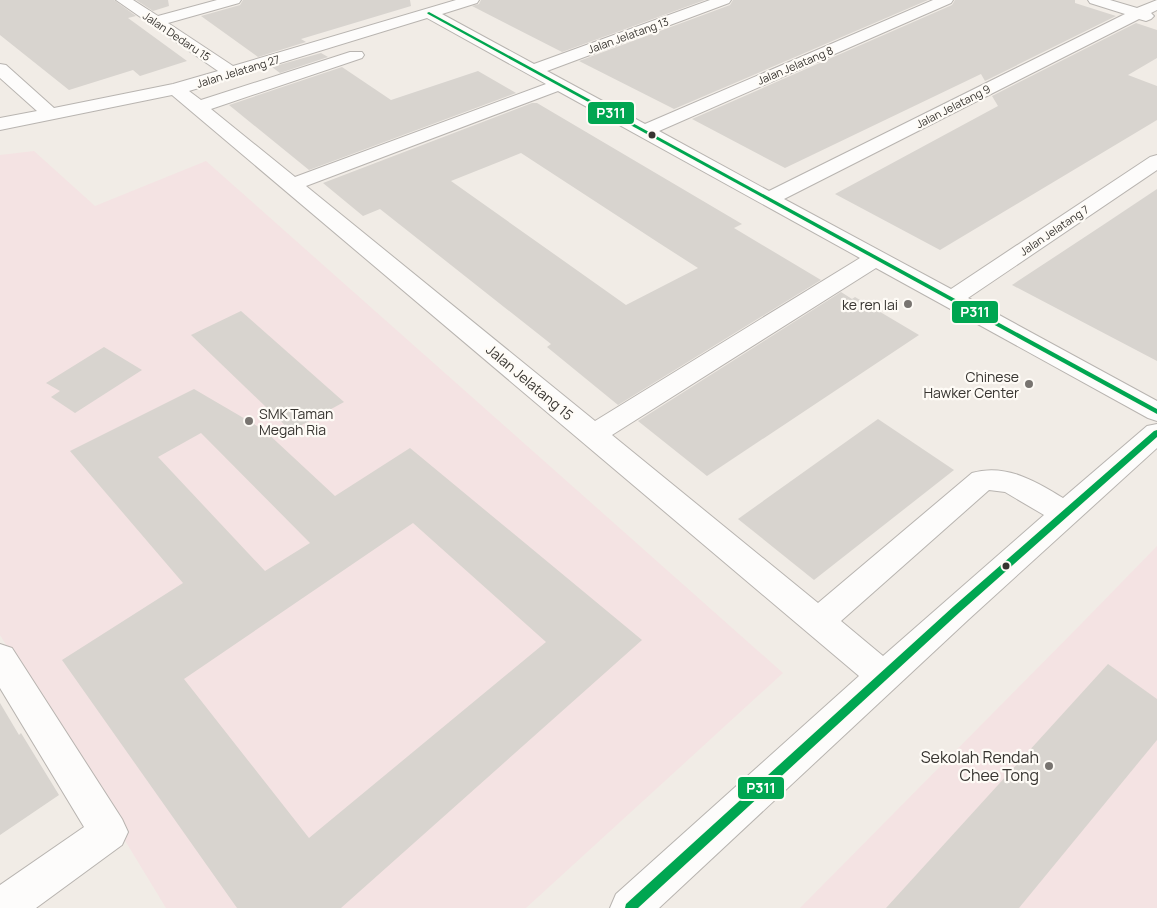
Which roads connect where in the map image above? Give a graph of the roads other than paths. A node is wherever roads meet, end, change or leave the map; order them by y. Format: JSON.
{"nodes":[{"id":1,"x":123,"y":0,"type":"edge"},
{"id":2,"x":234,"y":0,"type":"edge"},
{"id":3,"x":472,"y":0,"type":"edge"},
{"id":4,"x":724,"y":0,"type":"edge"},
{"id":5,"x":946,"y":0,"type":"edge"},
{"id":6,"x":1095,"y":0,"type":"edge"},
{"id":7,"x":1157,"y":4,"type":"edge"},
{"id":8,"x":429,"y":13,"type":"junction"},
{"id":9,"x":1137,"y":14,"type":"junction"},
{"id":10,"x":1157,"y":20,"type":"edge"},
{"id":11,"x":155,"y":22,"type":"junction"},
{"id":12,"x":334,"y":42,"type":"junction"},
{"id":13,"x":0,"y":69,"type":"edge"},
{"id":14,"x":533,"y":70,"type":"junction"},
{"id":15,"x":232,"y":73,"type":"junction"},
{"id":16,"x":559,"y":85,"type":"junction"},
{"id":17,"x":176,"y":89,"type":"junction"},
{"id":18,"x":198,"y":107,"type":"junction"},
{"id":19,"x":52,"y":115,"type":"junction"},
{"id":20,"x":0,"y":124,"type":"edge"},
{"id":21,"x":644,"y":131,"type":"junction"},
{"id":22,"x":1157,"y":161,"type":"edge"},
{"id":23,"x":292,"y":185,"type":"junction"},
{"id":24,"x":768,"y":199,"type":"junction"},
{"id":25,"x":876,"y":258,"type":"junction"},
{"id":26,"x":952,"y":299,"type":"junction"},
{"id":27,"x":1157,"y":412,"type":"edge"},
{"id":28,"x":1157,"y":433,"type":"edge"},
{"id":29,"x":593,"y":435,"type":"junction"},
{"id":30,"x":1064,"y":513,"type":"junction"},
{"id":31,"x":818,"y":622,"type":"junction"},
{"id":32,"x":0,"y":658,"type":"edge"},
{"id":33,"x":884,"y":676,"type":"junction"},
{"id":34,"x":2,"y":908,"type":"edge"},
{"id":35,"x":630,"y":908,"type":"edge"}],
"edges":[{"from":1,"to":11,"type":"street","name":"Jalan Dedaru 15"},
{"from":2,"to":11,"type":"street"},
{"from":3,"to":8,"type":"street","name":"Jalan Jelatang 27"},
{"from":4,"to":14,"type":"street","name":"Jalan Jelatang 13"},
{"from":5,"to":21,"type":"street","name":"Jalan Jelatang 8"},
{"from":6,"to":9,"type":"street"},
{"from":7,"to":9,"type":"street"},
{"from":8,"to":12,"type":"street","name":"Jalan Jelatang 27"},
{"from":8,"to":14,"type":"street"},
{"from":9,"to":10,"type":"street"},
{"from":9,"to":24,"type":"street","name":"Jalan Jelatang 9"},
{"from":11,"to":15,"type":"street","name":"Jalan Dedaru 15"},
{"from":12,"to":15,"type":"street","name":"Jalan Jelatang 27"},
{"from":12,"to":18,"type":"street"},
{"from":13,"to":19,"type":"street"},
{"from":14,"to":16,"type":"street"},
{"from":15,"to":17,"type":"street","name":"Jalan Jelatang 27"},
{"from":16,"to":21,"type":"street"},
{"from":16,"to":23,"type":"street"},
{"from":17,"to":18,"type":"street","name":"Jalan Jelatang 15"},
{"from":17,"to":19,"type":"street","name":"Jalan Jelatang 27"},
{"from":18,"to":23,"type":"street","name":"Jalan Jelatang 15"},
{"from":19,"to":20,"type":"street","name":"Jalan Jelatang 27"},
{"from":21,"to":24,"type":"street"},
{"from":22,"to":26,"type":"street","name":"Jalan Jelatang 7"},
{"from":23,"to":29,"type":"street","name":"Jalan Jelatang 15"},
{"from":24,"to":25,"type":"street"},
{"from":25,"to":26,"type":"street"},
{"from":25,"to":29,"type":"street"},
{"from":26,"to":27,"type":"street"},
{"from":28,"to":30,"type":"street"},
{"from":29,"to":31,"type":"street","name":"Jalan Jelatang 15"},
{"from":30,"to":31,"type":"street"},
{"from":30,"to":33,"type":"street"},
{"from":31,"to":33,"type":"street","name":"Jalan Jelatang 15"},
{"from":32,"to":34,"type":"street"},
{"from":33,"to":35,"type":"street"}]}
